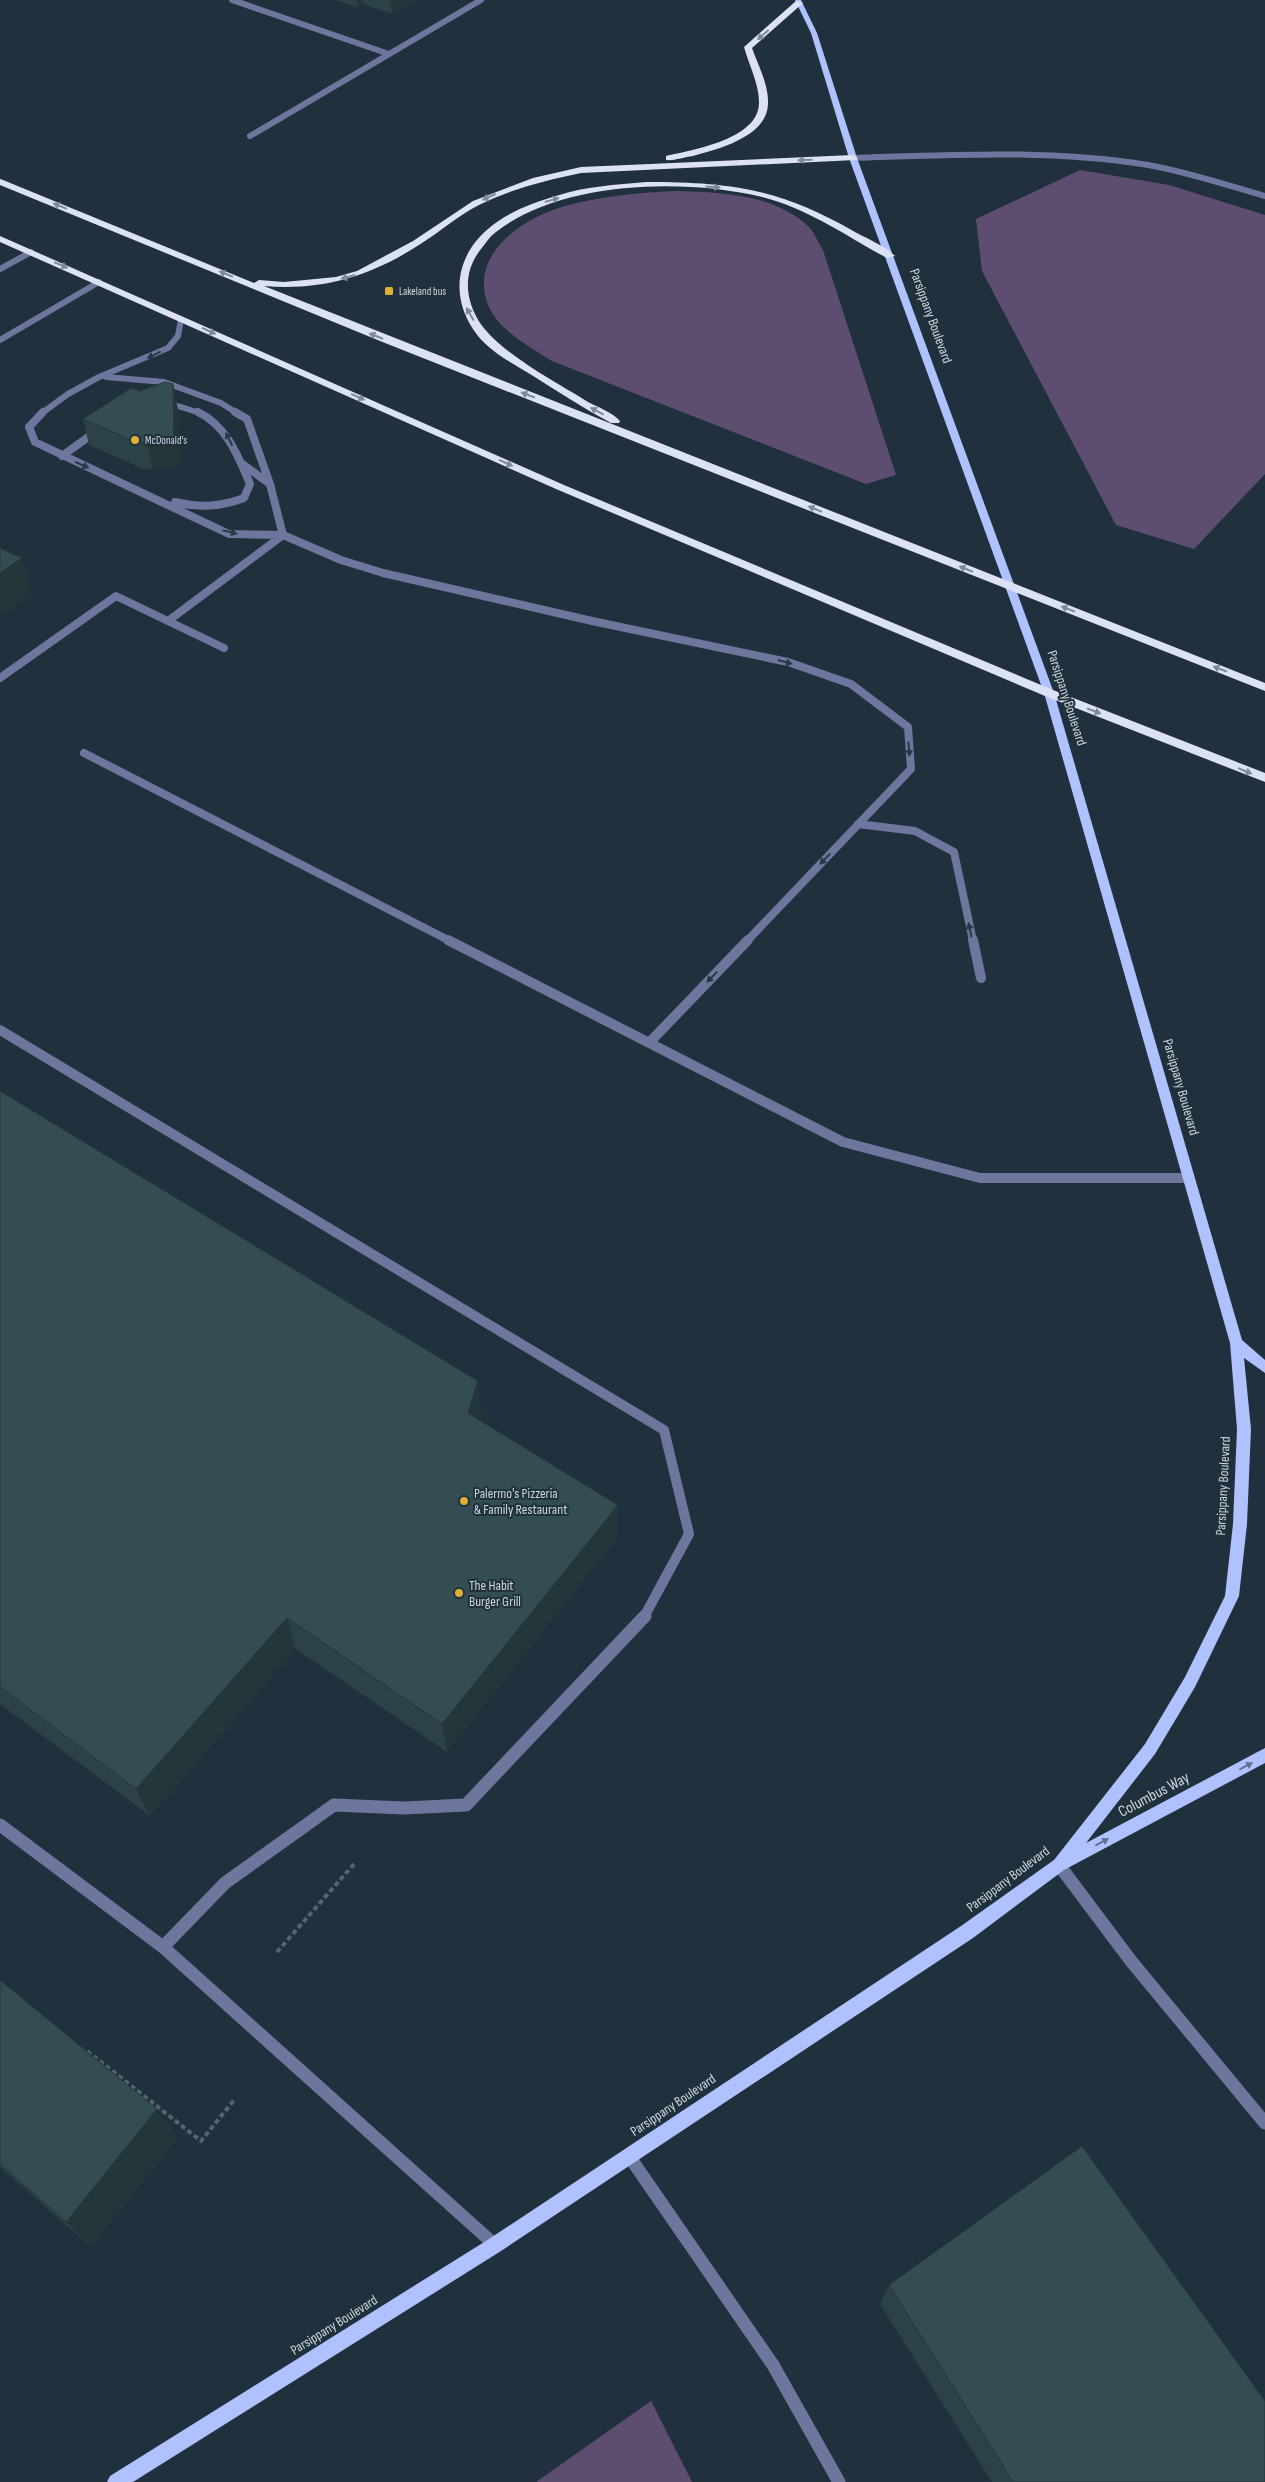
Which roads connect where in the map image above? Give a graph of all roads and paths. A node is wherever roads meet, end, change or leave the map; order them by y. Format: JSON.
{"nodes":[{"id":1,"x":232,"y":0,"type":"edge"},
{"id":2,"x":481,"y":0,"type":"edge"},
{"id":3,"x":799,"y":1,"type":"edge"},
{"id":4,"x":389,"y":54,"type":"junction"},
{"id":5,"x":250,"y":136,"type":"dead end"},
{"id":6,"x":853,"y":158,"type":"junction"},
{"id":7,"x":596,"y":170,"type":"junction"},
{"id":8,"x":0,"y":182,"type":"edge"},
{"id":9,"x":1265,"y":196,"type":"edge"},
{"id":10,"x":0,"y":238,"type":"edge"},
{"id":11,"x":31,"y":252,"type":"junction"},
{"id":12,"x":890,"y":256,"type":"junction"},
{"id":13,"x":0,"y":269,"type":"edge"},
{"id":14,"x":98,"y":282,"type":"junction"},
{"id":15,"x":247,"y":283,"type":"junction"},
{"id":16,"x":181,"y":319,"type":"junction"},
{"id":17,"x":0,"y":340,"type":"edge"},
{"id":18,"x":99,"y":377,"type":"junction"},
{"id":19,"x":154,"y":400,"type":"edge"},
{"id":20,"x":109,"y":423,"type":"edge"},
{"id":21,"x":671,"y":451,"type":"junction"},
{"id":22,"x":62,"y":456,"type":"junction"},
{"id":23,"x":240,"y":462,"type":"junction"},
{"id":24,"x":270,"y":484,"type":"junction"},
{"id":25,"x":157,"y":498,"type":"junction"},
{"id":26,"x":282,"y":535,"type":"junction"},
{"id":27,"x":1011,"y":587,"type":"junction"},
{"id":28,"x":168,"y":620,"type":"junction"},
{"id":29,"x":224,"y":648,"type":"dead end"},
{"id":30,"x":0,"y":678,"type":"edge"},
{"id":31,"x":1265,"y":687,"type":"edge"},
{"id":32,"x":1049,"y":693,"type":"junction"},
{"id":33,"x":84,"y":753,"type":"dead end"},
{"id":34,"x":1265,"y":778,"type":"edge"},
{"id":35,"x":858,"y":824,"type":"junction"},
{"id":36,"x":981,"y":978,"type":"dead end"},
{"id":37,"x":0,"y":1030,"type":"edge"},
{"id":38,"x":649,"y":1043,"type":"junction"},
{"id":39,"x":1189,"y":1178,"type":"junction"},
{"id":40,"x":1236,"y":1343,"type":"junction"},
{"id":41,"x":1265,"y":1368,"type":"edge"},
{"id":42,"x":1265,"y":1755,"type":"edge"},
{"id":43,"x":0,"y":1825,"type":"edge"},
{"id":44,"x":354,"y":1864,"type":"dead end"},
{"id":45,"x":1059,"y":1865,"type":"junction"},
{"id":46,"x":163,"y":1948,"type":"junction"},
{"id":47,"x":277,"y":1952,"type":"dead end"},
{"id":48,"x":85,"y":2050,"type":"edge"},
{"id":49,"x":235,"y":2099,"type":"dead end"},
{"id":50,"x":1265,"y":2123,"type":"edge"},
{"id":51,"x":629,"y":2156,"type":"junction"},
{"id":52,"x":495,"y":2244,"type":"junction"},
{"id":53,"x":116,"y":2482,"type":"edge"},
{"id":54,"x":839,"y":2482,"type":"edge"}],
"edges":[{"from":1,"to":4,"type":"lane"},
{"from":2,"to":4,"type":"lane"},
{"from":3,"to":6,"type":"main road","name":"Parsippany Boulevard"},
{"from":3,"to":7,"type":"highway","one_way":true},
{"from":4,"to":5,"type":"lane"},
{"from":6,"to":7,"type":"highway","one_way":true},
{"from":6,"to":9,"type":"lane"},
{"from":6,"to":12,"type":"main road","name":"Parsippany Boulevard"},
{"from":7,"to":15,"type":"highway","one_way":true},
{"from":15,"to":8,"type":"highway","one_way":true},
{"from":10,"to":11,"type":"highway"},
{"from":11,"to":13,"type":"lane"},
{"from":11,"to":14,"type":"highway","one_way":true},
{"from":21,"to":12,"type":"highway","one_way":true},
{"from":12,"to":27,"type":"main road","name":"Parsippany Boulevard"},
{"from":14,"to":16,"type":"highway"},
{"from":14,"to":17,"type":"lane"},
{"from":21,"to":15,"type":"highway","one_way":true},
{"from":16,"to":18,"type":"lane","one_way":true},
{"from":16,"to":32,"type":"highway","one_way":true},
{"from":18,"to":22,"type":"lane"},
{"from":18,"to":24,"type":"lane"},
{"from":23,"to":19,"type":"lane","one_way":true},
{"from":20,"to":22,"type":"lane"},
{"from":27,"to":21,"type":"highway","one_way":true},
{"from":22,"to":25,"type":"lane","one_way":true},
{"from":23,"to":24,"type":"lane"},
{"from":23,"to":25,"type":"lane"},
{"from":24,"to":26,"type":"lane"},
{"from":25,"to":26,"type":"lane","one_way":true},
{"from":26,"to":28,"type":"lane"},
{"from":26,"to":35,"type":"lane","one_way":true},
{"from":31,"to":27,"type":"highway","one_way":true},
{"from":27,"to":32,"type":"main road","name":"Parsippany Boulevard"},
{"from":28,"to":29,"type":"lane"},
{"from":28,"to":30,"type":"lane"},
{"from":32,"to":34,"type":"highway","one_way":true},
{"from":32,"to":39,"type":"main road","name":"Parsippany Boulevard"},
{"from":33,"to":38,"type":"lane"},
{"from":36,"to":35,"type":"lane","one_way":true},
{"from":35,"to":38,"type":"lane","one_way":true},
{"from":37,"to":46,"type":"lane"},
{"from":38,"to":39,"type":"lane"},
{"from":39,"to":40,"type":"main road","name":"Parsippany Boulevard"},
{"from":40,"to":41,"type":"main road"},
{"from":40,"to":45,"type":"main road","name":"Parsippany Boulevard"},
{"from":45,"to":42,"type":"main road","name":"Columbus Way","one_way":true},
{"from":43,"to":46,"type":"lane"},
{"from":44,"to":47,"type":"path"},
{"from":45,"to":50,"type":"lane"},
{"from":45,"to":51,"type":"main road","name":"Parsippany Boulevard"},
{"from":46,"to":52,"type":"lane"},
{"from":48,"to":49,"type":"path"},
{"from":51,"to":52,"type":"main road","name":"Parsippany Boulevard"},
{"from":51,"to":54,"type":"lane"},
{"from":52,"to":53,"type":"main road","name":"Parsippany Boulevard"}]}
